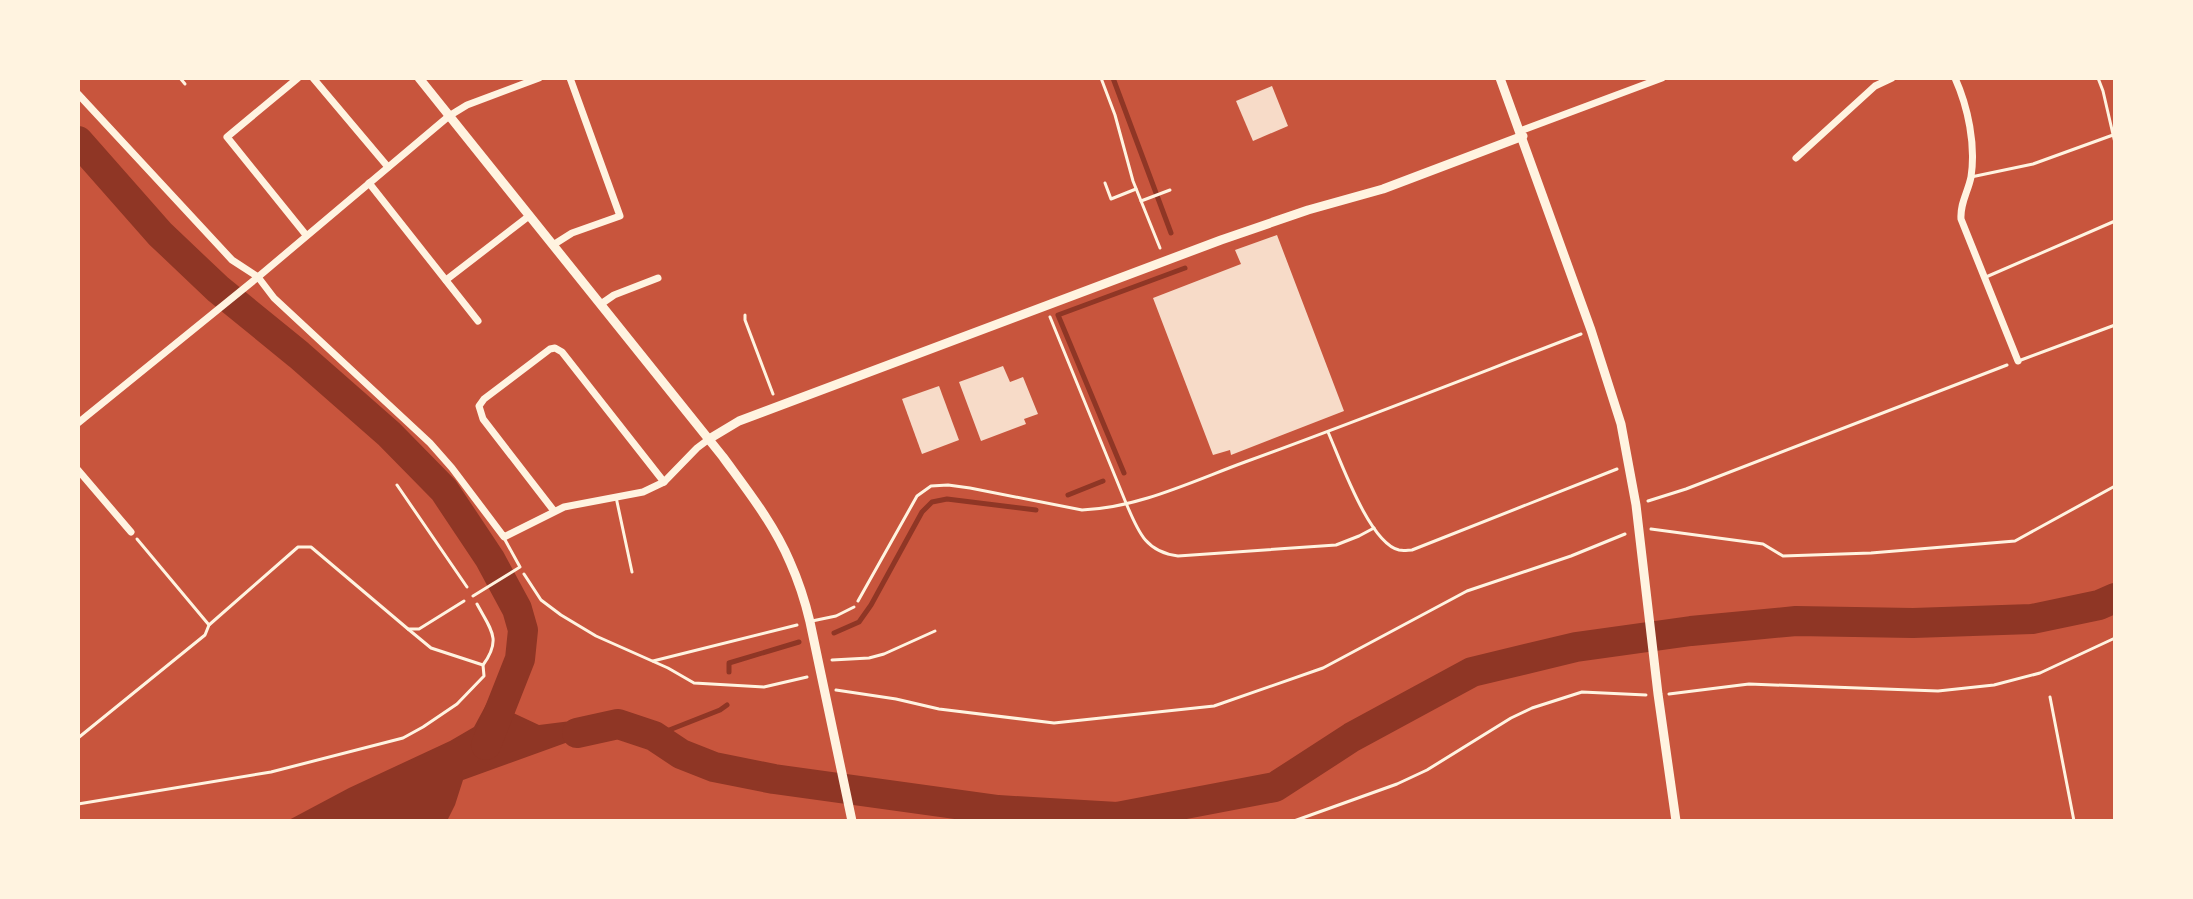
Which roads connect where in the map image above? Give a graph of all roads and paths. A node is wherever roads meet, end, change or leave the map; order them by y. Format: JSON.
{"nodes":[{"id":1,"x":180,"y":78,"type":"edge"},
{"id":2,"x":298,"y":78,"type":"edge"},
{"id":3,"x":313,"y":78,"type":"edge"},
{"id":4,"x":419,"y":78,"type":"edge"},
{"id":5,"x":539,"y":78,"type":"edge"},
{"id":6,"x":570,"y":78,"type":"edge"},
{"id":7,"x":1101,"y":78,"type":"edge"},
{"id":8,"x":1500,"y":78,"type":"edge"},
{"id":9,"x":1662,"y":78,"type":"edge"},
{"id":10,"x":1892,"y":78,"type":"edge"},
{"id":11,"x":1955,"y":78,"type":"edge"},
{"id":12,"x":2098,"y":78,"type":"edge"},
{"id":13,"x":185,"y":84,"type":"dead end"},
{"id":14,"x":78,"y":94,"type":"edge"},
{"id":15,"x":449,"y":116,"type":"junction"},
{"id":16,"x":1522,"y":134,"type":"junction"},
{"id":17,"x":2113,"y":135,"type":"junction"},
{"id":18,"x":2115,"y":143,"type":"edge"},
{"id":19,"x":1796,"y":158,"type":"dead end"},
{"id":20,"x":388,"y":167,"type":"junction"},
{"id":21,"x":1971,"y":177,"type":"junction"},
{"id":22,"x":369,"y":183,"type":"junction"},
{"id":23,"x":1105,"y":183,"type":"dead end"},
{"id":24,"x":1136,"y":189,"type":"junction"},
{"id":25,"x":1170,"y":190,"type":"dead end"},
{"id":26,"x":1141,"y":201,"type":"junction"},
{"id":27,"x":529,"y":216,"type":"junction"},
{"id":28,"x":2115,"y":221,"type":"edge"},
{"id":29,"x":306,"y":235,"type":"junction"},
{"id":30,"x":553,"y":245,"type":"junction"},
{"id":31,"x":1161,"y":252,"type":"dead end"},
{"id":32,"x":1986,"y":277,"type":"junction"},
{"id":33,"x":658,"y":278,"type":"dead end"},
{"id":34,"x":255,"y":279,"type":"junction"},
{"id":35,"x":446,"y":280,"type":"junction"},
{"id":36,"x":601,"y":304,"type":"junction"},
{"id":37,"x":1045,"y":306,"type":"junction"},
{"id":38,"x":745,"y":315,"type":"dead end"},
{"id":39,"x":478,"y":321,"type":"dead end"},
{"id":40,"x":2115,"y":325,"type":"edge"},
{"id":41,"x":1591,"y":330,"type":"junction"},
{"id":42,"x":2018,"y":361,"type":"junction"},
{"id":43,"x":775,"y":397,"type":"dead end"},
{"id":44,"x":78,"y":423,"type":"edge"},
{"id":45,"x":1328,"y":432,"type":"junction"},
{"id":46,"x":709,"y":439,"type":"junction"},
{"id":47,"x":1628,"y":464,"type":"junction"},
{"id":48,"x":78,"y":470,"type":"edge"},
{"id":49,"x":664,"y":482,"type":"junction"},
{"id":50,"x":397,"y":485,"type":"dead end"},
{"id":51,"x":2115,"y":486,"type":"edge"},
{"id":52,"x":616,"y":497,"type":"junction"},
{"id":53,"x":1126,"y":503,"type":"junction"},
{"id":54,"x":1636,"y":505,"type":"junction"},
{"id":55,"x":554,"y":511,"type":"junction"},
{"id":56,"x":1374,"y":528,"type":"junction"},
{"id":57,"x":131,"y":532,"type":"joint"},
{"id":58,"x":1639,"y":534,"type":"junction"},
{"id":59,"x":504,"y":537,"type":"junction"},
{"id":60,"x":517,"y":568,"type":"junction"},
{"id":61,"x":632,"y":572,"type":"dead end"},
{"id":62,"x":473,"y":596,"type":"junction"},
{"id":63,"x":854,"y":607,"type":"joint"},
{"id":64,"x":810,"y":622,"type":"junction"},
{"id":65,"x":209,"y":625,"type":"junction"},
{"id":66,"x":408,"y":629,"type":"junction"},
{"id":67,"x":935,"y":631,"type":"dead end"},
{"id":68,"x":2115,"y":638,"type":"edge"},
{"id":69,"x":649,"y":661,"type":"junction"},
{"id":70,"x":818,"y":661,"type":"junction"},
{"id":71,"x":483,"y":665,"type":"junction"},
{"id":72,"x":821,"y":673,"type":"junction"},
{"id":73,"x":825,"y":692,"type":"junction"},
{"id":74,"x":1670,"y":694,"type":"dead end"},
{"id":75,"x":1647,"y":695,"type":"dead end"},
{"id":76,"x":2050,"y":697,"type":"dead end"},
{"id":77,"x":78,"y":738,"type":"edge"},
{"id":78,"x":78,"y":804,"type":"edge"},
{"id":79,"x":852,"y":821,"type":"edge"},
{"id":80,"x":1294,"y":821,"type":"edge"},
{"id":81,"x":1676,"y":821,"type":"edge"},
{"id":82,"x":2074,"y":821,"type":"edge"}],
"edges":[{"from":1,"to":13,"type":"lane"},
{"from":2,"to":29,"type":"street"},
{"from":3,"to":20,"type":"street"},
{"from":4,"to":15,"type":"street"},
{"from":5,"to":15,"type":"street"},
{"from":6,"to":30,"type":"street"},
{"from":7,"to":24,"type":"path"},
{"from":8,"to":16,"type":"street"},
{"from":9,"to":16,"type":"street"},
{"from":10,"to":19,"type":"street"},
{"from":11,"to":21,"type":"street"},
{"from":12,"to":17,"type":"lane"},
{"from":14,"to":34,"type":"street"},
{"from":15,"to":20,"type":"street"},
{"from":15,"to":27,"type":"street"},
{"from":16,"to":37,"type":"street"},
{"from":16,"to":41,"type":"street"},
{"from":17,"to":18,"type":"lane"},
{"from":17,"to":21,"type":"lane"},
{"from":20,"to":22,"type":"street"},
{"from":21,"to":32,"type":"street"},
{"from":22,"to":29,"type":"street"},
{"from":22,"to":35,"type":"street"},
{"from":23,"to":24,"type":"path"},
{"from":24,"to":26,"type":"path"},
{"from":25,"to":26,"type":"path"},
{"from":26,"to":31,"type":"path"},
{"from":27,"to":30,"type":"street"},
{"from":27,"to":35,"type":"street"},
{"from":28,"to":32,"type":"lane"},
{"from":29,"to":34,"type":"street"},
{"from":30,"to":36,"type":"street"},
{"from":32,"to":42,"type":"street"},
{"from":33,"to":36,"type":"street"},
{"from":34,"to":44,"type":"street"},
{"from":34,"to":59,"type":"street"},
{"from":35,"to":39,"type":"street"},
{"from":36,"to":46,"type":"street"},
{"from":37,"to":46,"type":"street"},
{"from":37,"to":53,"type":"path"},
{"from":38,"to":43,"type":"path"},
{"from":40,"to":42,"type":"lane"},
{"from":41,"to":45,"type":"path"},
{"from":41,"to":47,"type":"street"},
{"from":42,"to":54,"type":"path"},
{"from":45,"to":53,"type":"path"},
{"from":45,"to":56,"type":"path"},
{"from":46,"to":49,"type":"street"},
{"from":46,"to":64,"type":"street"},
{"from":47,"to":54,"type":"street"},
{"from":47,"to":56,"type":"path"},
{"from":48,"to":57,"type":"street"},
{"from":49,"to":52,"type":"street"},
{"from":49,"to":55,"type":"street"},
{"from":50,"to":62,"type":"path"},
{"from":51,"to":58,"type":"path"},
{"from":52,"to":55,"type":"street"},
{"from":52,"to":61,"type":"lane"},
{"from":53,"to":56,"type":"path"},
{"from":53,"to":63,"type":"path"},
{"from":54,"to":58,"type":"street"},
{"from":55,"to":59,"type":"street"},
{"from":57,"to":65,"type":"path"},
{"from":58,"to":73,"type":"path"},
{"from":58,"to":81,"type":"street"},
{"from":59,"to":60,"type":"lane"},
{"from":60,"to":62,"type":"lane"},
{"from":60,"to":69,"type":"path"},
{"from":62,"to":66,"type":"path"},
{"from":62,"to":71,"type":"path"},
{"from":63,"to":64,"type":"lane"},
{"from":64,"to":69,"type":"path"},
{"from":64,"to":70,"type":"street"},
{"from":65,"to":66,"type":"path"},
{"from":65,"to":77,"type":"path"},
{"from":66,"to":71,"type":"path"},
{"from":67,"to":70,"type":"path"},
{"from":68,"to":74,"type":"path"},
{"from":69,"to":72,"type":"path"},
{"from":70,"to":72,"type":"street"},
{"from":71,"to":78,"type":"path"},
{"from":72,"to":73,"type":"street"},
{"from":73,"to":79,"type":"street"},
{"from":75,"to":80,"type":"path"},
{"from":76,"to":82,"type":"path"}]}
